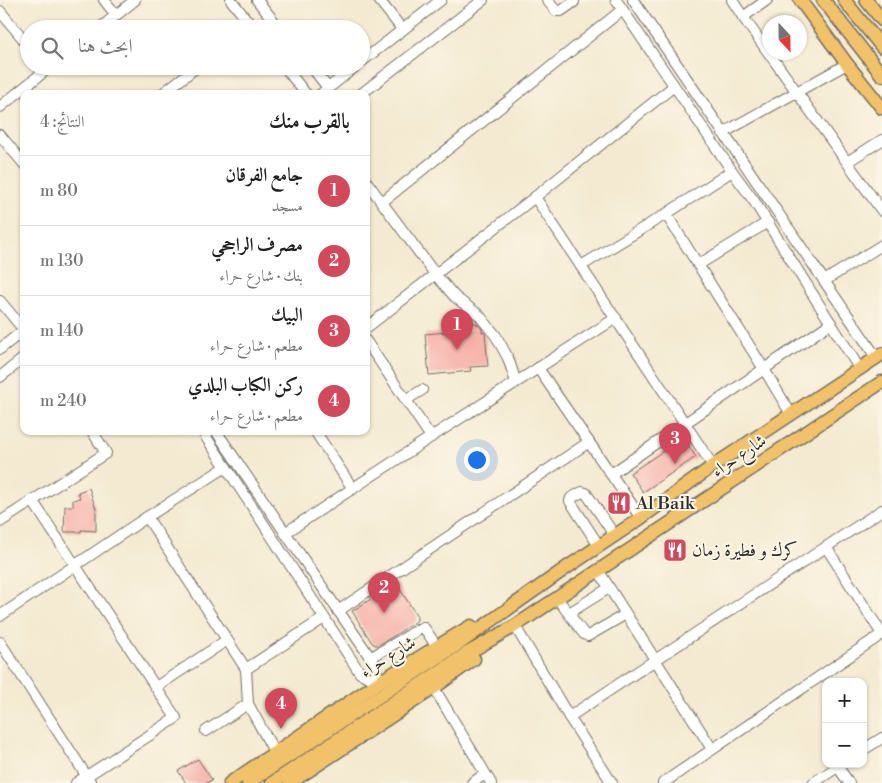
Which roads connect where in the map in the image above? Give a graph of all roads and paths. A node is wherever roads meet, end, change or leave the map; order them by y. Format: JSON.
{"nodes":[{"id":1,"x":104,"y":0,"type":"edge"},
{"id":2,"x":135,"y":0,"type":"edge"},
{"id":3,"x":231,"y":0,"type":"edge"},
{"id":4,"x":257,"y":0,"type":"edge"},
{"id":5,"x":379,"y":0,"type":"edge"},
{"id":6,"x":441,"y":0,"type":"edge"},
{"id":7,"x":483,"y":0,"type":"edge"},
{"id":8,"x":547,"y":0,"type":"edge"},
{"id":9,"x":574,"y":0,"type":"edge"},
{"id":10,"x":616,"y":0,"type":"edge"},
{"id":11,"x":633,"y":0,"type":"edge"},
{"id":12,"x":732,"y":0,"type":"edge"},
{"id":13,"x":767,"y":0,"type":"edge"},
{"id":14,"x":800,"y":0,"type":"edge"},
{"id":15,"x":823,"y":0,"type":"edge"},
{"id":16,"x":844,"y":0,"type":"edge"},
{"id":17,"x":866,"y":0,"type":"edge"},
{"id":18,"x":622,"y":10,"type":"junction"},
{"id":19,"x":0,"y":11,"type":"edge"},
{"id":20,"x":116,"y":15,"type":"junction"},
{"id":21,"x":743,"y":18,"type":"junction"},
{"id":22,"x":110,"y":20,"type":"edge"},
{"id":23,"x":245,"y":20,"type":"edge"},
{"id":24,"x":273,"y":20,"type":"edge"},
{"id":25,"x":882,"y":20,"type":"edge"},
{"id":26,"x":402,"y":29,"type":"junction"},
{"id":27,"x":20,"y":35,"type":"edge"},
{"id":28,"x":882,"y":47,"type":"edge"},
{"id":29,"x":370,"y":55,"type":"edge"},
{"id":30,"x":847,"y":64,"type":"junction"},
{"id":31,"x":38,"y":75,"type":"edge"},
{"id":32,"x":186,"y":75,"type":"edge"},
{"id":33,"x":291,"y":75,"type":"edge"},
{"id":34,"x":316,"y":75,"type":"edge"},
{"id":35,"x":345,"y":75,"type":"edge"},
{"id":36,"x":882,"y":77,"type":"edge"},
{"id":37,"x":674,"y":86,"type":"junction"},
{"id":38,"x":20,"y":90,"type":"edge"},
{"id":39,"x":20,"y":90,"type":"edge"},
{"id":40,"x":167,"y":90,"type":"edge"},
{"id":41,"x":303,"y":90,"type":"edge"},
{"id":42,"x":324,"y":90,"type":"edge"},
{"id":43,"x":326,"y":90,"type":"edge"},
{"id":44,"x":366,"y":90,"type":"edge"},
{"id":45,"x":868,"y":91,"type":"junction"},
{"id":46,"x":797,"y":92,"type":"junction"},
{"id":47,"x":0,"y":107,"type":"edge"},
{"id":48,"x":882,"y":108,"type":"edge"},
{"id":49,"x":723,"y":133,"type":"junction"},
{"id":50,"x":0,"y":135,"type":"edge"},
{"id":51,"x":882,"y":140,"type":"edge"},
{"id":52,"x":20,"y":159,"type":"edge"},
{"id":53,"x":847,"y":162,"type":"junction"},
{"id":54,"x":732,"y":172,"type":"junction"},
{"id":55,"x":370,"y":186,"type":"edge"},
{"id":56,"x":764,"y":192,"type":"junction"},
{"id":57,"x":535,"y":197,"type":"junction"},
{"id":58,"x":754,"y":201,"type":"junction"},
{"id":59,"x":382,"y":202,"type":"junction"},
{"id":60,"x":882,"y":211,"type":"edge"},
{"id":61,"x":666,"y":214,"type":"junction"},
{"id":62,"x":768,"y":222,"type":"junction"},
{"id":63,"x":882,"y":245,"type":"edge"},
{"id":64,"x":698,"y":265,"type":"junction"},
{"id":65,"x":581,"y":266,"type":"junction"},
{"id":66,"x":435,"y":274,"type":"junction"},
{"id":67,"x":824,"y":281,"type":"junction"},
{"id":68,"x":0,"y":301,"type":"edge"},
{"id":69,"x":616,"y":318,"type":"junction"},
{"id":70,"x":831,"y":322,"type":"junction"},
{"id":71,"x":20,"y":325,"type":"edge"},
{"id":72,"x":370,"y":325,"type":"edge"},
{"id":73,"x":20,"y":333,"type":"edge"},
{"id":74,"x":370,"y":348,"type":"edge"},
{"id":75,"x":0,"y":349,"type":"edge"},
{"id":76,"x":879,"y":356,"type":"edge"},
{"id":77,"x":20,"y":361,"type":"edge"},
{"id":78,"x":538,"y":368,"type":"junction"},
{"id":79,"x":859,"y":368,"type":"junction"},
{"id":80,"x":764,"y":369,"type":"junction"},
{"id":81,"x":0,"y":377,"type":"edge"},
{"id":82,"x":516,"y":382,"type":"junction"},
{"id":83,"x":882,"y":382,"type":"edge"},
{"id":84,"x":422,"y":390,"type":"dead end"},
{"id":85,"x":406,"y":400,"type":"junction"},
{"id":86,"x":791,"y":414,"type":"junction"},
{"id":87,"x":685,"y":424,"type":"junction"},
{"id":88,"x":95,"y":435,"type":"edge"},
{"id":89,"x":205,"y":435,"type":"edge"},
{"id":90,"x":219,"y":435,"type":"edge"},
{"id":91,"x":318,"y":435,"type":"edge"},
{"id":92,"x":431,"y":437,"type":"junction"},
{"id":93,"x":589,"y":442,"type":"junction"},
{"id":94,"x":713,"y":466,"type":"junction"},
{"id":95,"x":226,"y":467,"type":"junction"},
{"id":96,"x":610,"y":474,"type":"junction"},
{"id":97,"x":353,"y":489,"type":"junction"},
{"id":98,"x":32,"y":500,"type":"junction"},
{"id":99,"x":882,"y":510,"type":"edge"},
{"id":100,"x":270,"y":511,"type":"junction"},
{"id":101,"x":148,"y":517,"type":"junction"},
{"id":102,"x":260,"y":517,"type":"junction"},
{"id":103,"x":602,"y":517,"type":"junction"},
{"id":104,"x":641,"y":518,"type":"junction"},
{"id":105,"x":0,"y":522,"type":"edge"},
{"id":106,"x":586,"y":526,"type":"junction"},
{"id":107,"x":285,"y":533,"type":"junction"},
{"id":108,"x":615,"y":536,"type":"junction"},
{"id":109,"x":599,"y":546,"type":"junction"},
{"id":110,"x":826,"y":547,"type":"junction"},
{"id":111,"x":75,"y":566,"type":"junction"},
{"id":112,"x":569,"y":566,"type":"junction"},
{"id":113,"x":598,"y":570,"type":"junction"},
{"id":114,"x":609,"y":588,"type":"junction"},
{"id":115,"x":557,"y":598,"type":"junction"},
{"id":116,"x":338,"y":611,"type":"junction"},
{"id":117,"x":569,"y":613,"type":"junction"},
{"id":118,"x":626,"y":614,"type":"junction"},
{"id":119,"x":0,"y":616,"type":"edge"},
{"id":120,"x":324,"y":618,"type":"junction"},
{"id":121,"x":515,"y":626,"type":"junction"},
{"id":122,"x":882,"y":634,"type":"edge"},
{"id":123,"x":227,"y":640,"type":"junction"},
{"id":124,"x":0,"y":642,"type":"edge"},
{"id":125,"x":437,"y":647,"type":"junction"},
{"id":126,"x":462,"y":650,"type":"junction"},
{"id":127,"x":370,"y":658,"type":"junction"},
{"id":128,"x":655,"y":660,"type":"junction"},
{"id":129,"x":246,"y":669,"type":"junction"},
{"id":130,"x":380,"y":682,"type":"junction"},
{"id":131,"x":156,"y":687,"type":"junction"},
{"id":132,"x":434,"y":688,"type":"junction"},
{"id":133,"x":248,"y":704,"type":"junction"},
{"id":134,"x":569,"y":717,"type":"junction"},
{"id":135,"x":206,"y":731,"type":"dead end"},
{"id":136,"x":882,"y":738,"type":"edge"},
{"id":137,"x":867,"y":747,"type":"edge"},
{"id":138,"x":712,"y":750,"type":"junction"},
{"id":139,"x":275,"y":753,"type":"junction"},
{"id":140,"x":836,"y":768,"type":"edge"},
{"id":141,"x":842,"y":768,"type":"edge"},
{"id":142,"x":488,"y":779,"type":"edge"},
{"id":143,"x":89,"y":780,"type":"edge"},
{"id":144,"x":76,"y":783,"type":"edge"},
{"id":145,"x":230,"y":783,"type":"edge"},
{"id":146,"x":248,"y":783,"type":"edge"},
{"id":147,"x":272,"y":783,"type":"edge"},
{"id":148,"x":290,"y":783,"type":"edge"},
{"id":149,"x":472,"y":783,"type":"edge"},
{"id":150,"x":612,"y":783,"type":"edge"},
{"id":151,"x":663,"y":783,"type":"edge"},
{"id":152,"x":813,"y":783,"type":"edge"},
{"id":153,"x":849,"y":783,"type":"edge"}],
"edges":[{"from":1,"to":20,"type":"street"},
{"from":2,"to":20,"type":"street"},
{"from":3,"to":23,"type":"street"},
{"from":4,"to":24,"type":"street"},
{"from":5,"to":26,"type":"street"},
{"from":6,"to":26,"type":"street"},
{"from":7,"to":44,"type":"street"},
{"from":8,"to":9,"type":"street"},
{"from":10,"to":18,"type":"street"},
{"from":11,"to":49,"type":"street"},
{"from":12,"to":21,"type":"street"},
{"from":13,"to":21,"type":"street"},
{"from":14,"to":30,"type":"main road"},
{"from":15,"to":36,"type":"main road"},
{"from":16,"to":28,"type":"main road"},
{"from":17,"to":25,"type":"main road"},
{"from":18,"to":37,"type":"street"},
{"from":18,"to":59,"type":"street"},
{"from":19,"to":27,"type":"street"},
{"from":20,"to":22,"type":"street"},
{"from":21,"to":46,"type":"street"},
{"from":26,"to":29,"type":"street"},
{"from":30,"to":45,"type":"main road"},
{"from":30,"to":46,"type":"street"},
{"from":31,"to":38,"type":"street"},
{"from":32,"to":40,"type":"street"},
{"from":33,"to":41,"type":"street"},
{"from":34,"to":42,"type":"street"},
{"from":35,"to":43,"type":"street"},
{"from":36,"to":45,"type":"main road"},
{"from":37,"to":54,"type":"street"},
{"from":37,"to":57,"type":"street"},
{"from":39,"to":47,"type":"street"},
{"from":45,"to":48,"type":"main road"},
{"from":46,"to":49,"type":"street"},
{"from":46,"to":53,"type":"street"},
{"from":49,"to":56,"type":"street"},
{"from":50,"to":52,"type":"street"},
{"from":51,"to":53,"type":"street"},
{"from":53,"to":60,"type":"street"},
{"from":54,"to":58,"type":"street"},
{"from":54,"to":61,"type":"street"},
{"from":55,"to":59,"type":"street"},
{"from":56,"to":58,"type":"street"},
{"from":56,"to":67,"type":"street"},
{"from":57,"to":65,"type":"street"},
{"from":57,"to":66,"type":"street"},
{"from":58,"to":62,"type":"street"},
{"from":59,"to":66,"type":"street"},
{"from":61,"to":64,"type":"street"},
{"from":61,"to":65,"type":"street"},
{"from":62,"to":64,"type":"street"},
{"from":62,"to":70,"type":"street"},
{"from":63,"to":67,"type":"street"},
{"from":64,"to":80,"type":"street"},
{"from":65,"to":69,"type":"street"},
{"from":66,"to":72,"type":"street"},
{"from":66,"to":82,"type":"street"},
{"from":67,"to":76,"type":"street"},
{"from":68,"to":71,"type":"street"},
{"from":69,"to":78,"type":"street"},
{"from":69,"to":87,"type":"street"},
{"from":70,"to":79,"type":"street"},
{"from":70,"to":80,"type":"street"},
{"from":73,"to":75,"type":"street"},
{"from":74,"to":85,"type":"street"},
{"from":76,"to":79,"type":"main road","name":"شارع حراء"},
{"from":77,"to":81,"type":"street"},
{"from":78,"to":82,"type":"street"},
{"from":78,"to":93,"type":"street"},
{"from":79,"to":86,"type":"main road","name":"شارع حراء"},
{"from":80,"to":86,"type":"street"},
{"from":80,"to":87,"type":"street"},
{"from":82,"to":92,"type":"street"},
{"from":83,"to":113,"type":"main road","name":"شارع حراء"},
{"from":84,"to":85,"type":"street"},
{"from":85,"to":92,"type":"street"},
{"from":86,"to":94,"type":"main road","name":"شارع حراء"},
{"from":87,"to":94,"type":"street"},
{"from":87,"to":96,"type":"street"},
{"from":88,"to":98,"type":"street"},
{"from":89,"to":95,"type":"street"},
{"from":90,"to":100,"type":"street"},
{"from":91,"to":97,"type":"street"},
{"from":92,"to":97,"type":"street"},
{"from":93,"to":96,"type":"street"},
{"from":93,"to":116,"type":"street"},
{"from":94,"to":104,"type":"main road","name":"شارع حراء"},
{"from":95,"to":101,"type":"street"},
{"from":95,"to":102,"type":"street"},
{"from":96,"to":104,"type":"street"},
{"from":97,"to":107,"type":"street"},
{"from":98,"to":105,"type":"street"},
{"from":98,"to":111,"type":"street"},
{"from":99,"to":110,"type":"street"},
{"from":100,"to":102,"type":"street"},
{"from":100,"to":107,"type":"street"},
{"from":101,"to":111,"type":"street"},
{"from":101,"to":123,"type":"street"},
{"from":102,"to":120,"type":"street"},
{"from":103,"to":106,"type":"street"},
{"from":103,"to":106,"type":"street"},
{"from":103,"to":108,"type":"street"},
{"from":104,"to":108,"type":"main road","name":"شارع حراء"},
{"from":106,"to":109,"type":"street"},
{"from":107,"to":116,"type":"street"},
{"from":108,"to":109,"type":"main road","name":"شارع حراء"},
{"from":109,"to":112,"type":"main road","name":"شارع حراء"},
{"from":110,"to":122,"type":"street"},
{"from":110,"to":128,"type":"street"},
{"from":111,"to":119,"type":"street"},
{"from":111,"to":131,"type":"street"},
{"from":112,"to":125,"type":"main road","name":"شارع حراء"},
{"from":112,"to":126,"type":"main road","name":"شارع حراء"},
{"from":113,"to":114,"type":"street"},
{"from":113,"to":115,"type":"main road","name":"شارع حراء"},
{"from":114,"to":117,"type":"street"},
{"from":114,"to":118,"type":"street"},
{"from":115,"to":117,"type":"street"},
{"from":115,"to":121,"type":"main road","name":"شارع حراء"},
{"from":116,"to":127,"type":"street"},
{"from":117,"to":118,"type":"street"},
{"from":118,"to":128,"type":"street"},
{"from":120,"to":129,"type":"street"},
{"from":120,"to":130,"type":"street"},
{"from":121,"to":126,"type":"main road","name":"شارع حراء"},
{"from":121,"to":132,"type":"main road","name":"شارع حراء"},
{"from":121,"to":134,"type":"street"},
{"from":122,"to":138,"type":"street"},
{"from":123,"to":129,"type":"street"},
{"from":123,"to":131,"type":"street"},
{"from":124,"to":143,"type":"street"},
{"from":125,"to":127,"type":"street"},
{"from":125,"to":130,"type":"main road","name":"شارع حراء"},
{"from":126,"to":146,"type":"main road","name":"شارع حراء"},
{"from":126,"to":147,"type":"main road","name":"شارع حراء"},
{"from":127,"to":130,"type":"street"},
{"from":128,"to":134,"type":"street"},
{"from":128,"to":138,"type":"street"},
{"from":129,"to":133,"type":"street"},
{"from":130,"to":139,"type":"main road","name":"شارع حراء"},
{"from":131,"to":143,"type":"street"},
{"from":132,"to":142,"type":"street"},
{"from":132,"to":148,"type":"main road","name":"شارع حراء"},
{"from":133,"to":135,"type":"street"},
{"from":133,"to":139,"type":"street"},
{"from":134,"to":150,"type":"street"},
{"from":136,"to":137,"type":"street"},
{"from":138,"to":151,"type":"street"},
{"from":139,"to":145,"type":"main road","name":"شارع حراء"},
{"from":140,"to":152,"type":"street"},
{"from":141,"to":153,"type":"street"},
{"from":142,"to":149,"type":"street"},
{"from":143,"to":144,"type":"street"}]}
